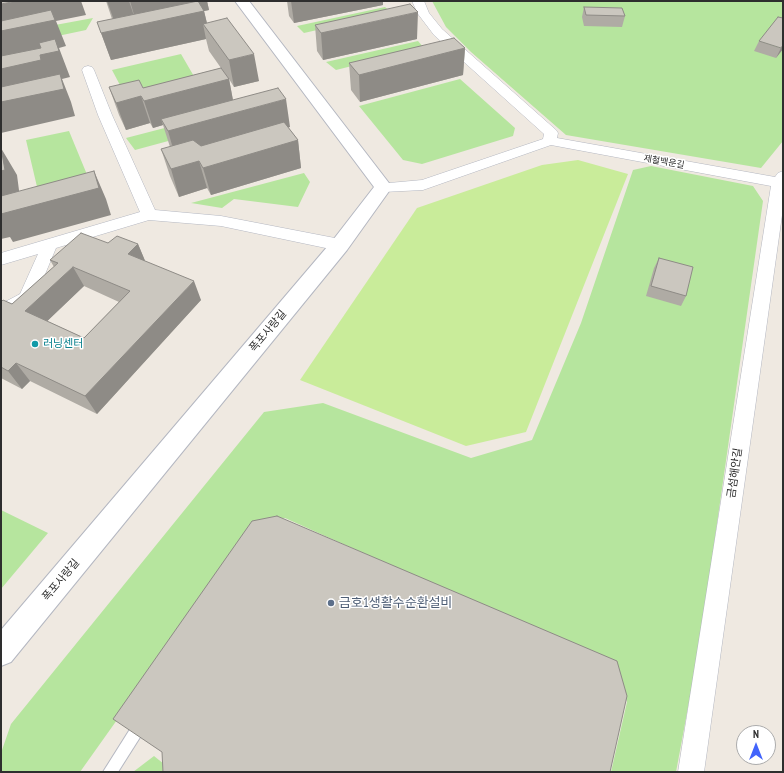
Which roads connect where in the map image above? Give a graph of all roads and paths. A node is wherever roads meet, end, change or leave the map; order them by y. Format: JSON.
{"nodes":[{"id":1,"x":242,"y":1,"type":"edge"},
{"id":2,"x":418,"y":1,"type":"edge"},
{"id":3,"x":88,"y":70,"type":"dead end"},
{"id":4,"x":550,"y":141,"type":"junction"},
{"id":5,"x":781,"y":179,"type":"edge"},
{"id":6,"x":383,"y":187,"type":"junction"},
{"id":7,"x":150,"y":215,"type":"junction"},
{"id":8,"x":50,"y":244,"type":"junction"},
{"id":9,"x":340,"y":245,"type":"junction"},
{"id":10,"x":1,"y":258,"type":"edge"},
{"id":11,"x":1,"y":312,"type":"edge"},
{"id":12,"x":1,"y":652,"type":"edge"},
{"id":13,"x":137,"y":731,"type":"edge"},
{"id":14,"x":110,"y":772,"type":"edge"},
{"id":15,"x":691,"y":772,"type":"edge"}],
"edges":[{"from":1,"to":6,"type":"street"},
{"from":2,"to":4,"type":"street"},
{"from":3,"to":7,"type":"street"},
{"from":4,"to":5,"type":"street","name":"제철백운길"},
{"from":4,"to":6,"type":"street","name":"제철백운길"},
{"from":5,"to":15,"type":"street","name":"금섬해안길"},
{"from":6,"to":9,"type":"street","name":"폭포사랑길"},
{"from":7,"to":8,"type":"street"},
{"from":7,"to":9,"type":"street"},
{"from":8,"to":10,"type":"street"},
{"from":8,"to":11,"type":"street"},
{"from":9,"to":12,"type":"street","name":"폭포사랑길"},
{"from":13,"to":14,"type":"lane"}]}
